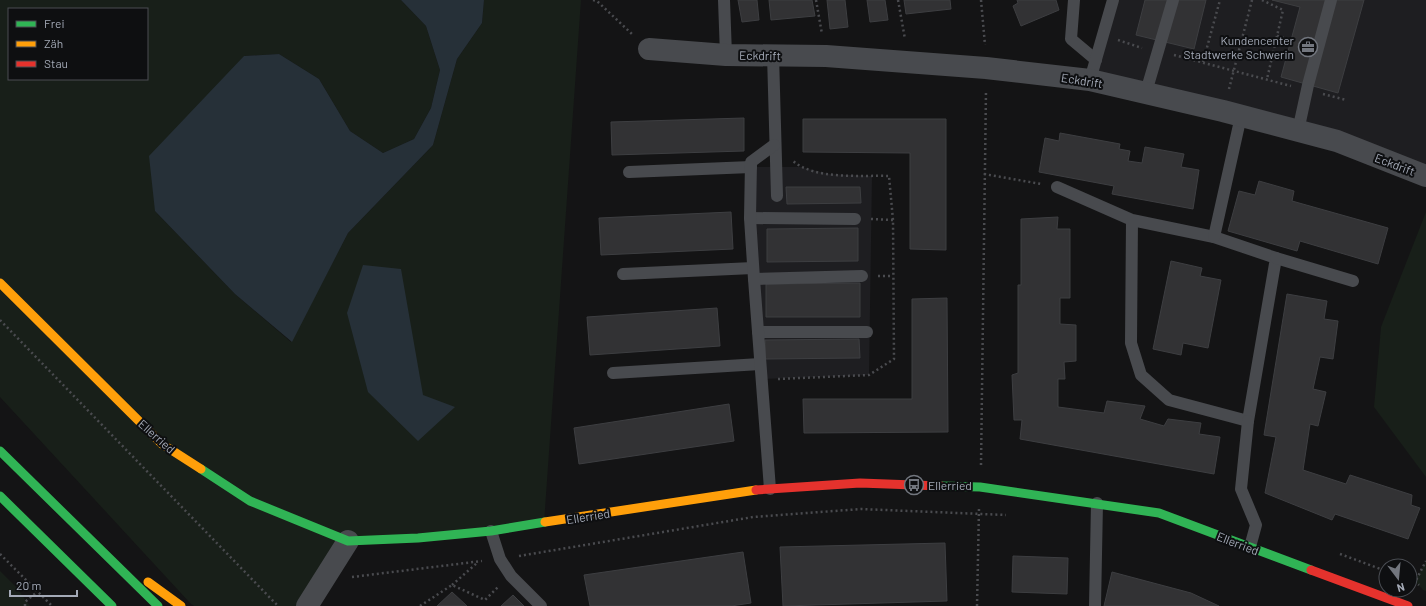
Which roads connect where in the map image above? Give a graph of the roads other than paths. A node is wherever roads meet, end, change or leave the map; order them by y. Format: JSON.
{"nodes":[{"id":1,"x":724,"y":0,"type":"edge"},
{"id":2,"x":1074,"y":0,"type":"edge"},
{"id":3,"x":1113,"y":0,"type":"edge"},
{"id":4,"x":1173,"y":0,"type":"edge"},
{"id":5,"x":1331,"y":0,"type":"edge"},
{"id":6,"x":649,"y":50,"type":"road end"},
{"id":7,"x":726,"y":55,"type":"junction"},
{"id":8,"x":773,"y":56,"type":"junction"},
{"id":9,"x":1093,"y":70,"type":"junction"},
{"id":10,"x":1146,"y":92,"type":"junction"},
{"id":11,"x":1232,"y":114,"type":"junction"},
{"id":12,"x":1298,"y":131,"type":"junction"},
{"id":13,"x":774,"y":145,"type":"junction"},
{"id":14,"x":751,"y":167,"type":"junction"},
{"id":15,"x":629,"y":172,"type":"dead end"},
{"id":16,"x":1426,"y":176,"type":"edge"},
{"id":17,"x":1057,"y":187,"type":"road end"},
{"id":18,"x":777,"y":196,"type":"dead end"},
{"id":19,"x":750,"y":218,"type":"junction"},
{"id":20,"x":855,"y":219,"type":"road end"},
{"id":21,"x":1132,"y":220,"type":"junction"},
{"id":22,"x":1214,"y":237,"type":"junction"},
{"id":23,"x":1276,"y":258,"type":"junction"},
{"id":24,"x":622,"y":274,"type":"dead end"},
{"id":25,"x":753,"y":274,"type":"junction"},
{"id":26,"x":862,"y":276,"type":"dead end"},
{"id":27,"x":1353,"y":281,"type":"dead end"},
{"id":28,"x":0,"y":283,"type":"edge"},
{"id":29,"x":758,"y":332,"type":"junction"},
{"id":30,"x":867,"y":332,"type":"dead end"},
{"id":31,"x":760,"y":364,"type":"junction"},
{"id":32,"x":613,"y":373,"type":"dead end"},
{"id":33,"x":1248,"y":421,"type":"junction"},
{"id":34,"x":0,"y":451,"type":"edge"},
{"id":35,"x":770,"y":489,"type":"junction"},
{"id":36,"x":0,"y":496,"type":"edge"},
{"id":37,"x":1097,"y":503,"type":"junction"},
{"id":38,"x":491,"y":532,"type":"junction"},
{"id":39,"x":91,"y":540,"type":"junction"},
{"id":40,"x":348,"y":541,"type":"junction"},
{"id":41,"x":1250,"y":547,"type":"junction"},
{"id":42,"x":112,"y":606,"type":"edge"},
{"id":43,"x":158,"y":606,"type":"edge"},
{"id":44,"x":181,"y":606,"type":"edge"},
{"id":45,"x":307,"y":606,"type":"edge"},
{"id":46,"x":541,"y":606,"type":"edge"},
{"id":47,"x":1095,"y":606,"type":"edge"},
{"id":48,"x":1408,"y":606,"type":"edge"}],
"edges":[{"from":1,"to":7,"type":"lane","name":"Eckdrift"},
{"from":2,"to":9,"type":"lane"},
{"from":3,"to":9,"type":"lane"},
{"from":4,"to":10,"type":"lane"},
{"from":5,"to":12,"type":"lane"},
{"from":6,"to":7,"type":"street","name":"Eckdrift"},
{"from":7,"to":8,"type":"street","name":"Eckdrift"},
{"from":8,"to":9,"type":"street","name":"Eckdrift"},
{"from":8,"to":13,"type":"lane"},
{"from":9,"to":10,"type":"street","name":"Eckdrift"},
{"from":10,"to":11,"type":"street","name":"Eckdrift"},
{"from":11,"to":12,"type":"street","name":"Eckdrift"},
{"from":11,"to":22,"type":"lane"},
{"from":12,"to":16,"type":"street","name":"Eckdrift"},
{"from":13,"to":14,"type":"lane"},
{"from":13,"to":18,"type":"lane"},
{"from":14,"to":15,"type":"lane"},
{"from":14,"to":19,"type":"lane"},
{"from":17,"to":21,"type":"lane"},
{"from":19,"to":20,"type":"lane"},
{"from":19,"to":25,"type":"lane"},
{"from":21,"to":22,"type":"lane"},
{"from":21,"to":33,"type":"lane"},
{"from":22,"to":23,"type":"lane"},
{"from":23,"to":27,"type":"lane"},
{"from":23,"to":33,"type":"lane"},
{"from":24,"to":25,"type":"lane"},
{"from":25,"to":26,"type":"lane"},
{"from":25,"to":29,"type":"lane"},
{"from":28,"to":40,"type":"main road","name":"Ellerried"},
{"from":29,"to":30,"type":"lane"},
{"from":29,"to":31,"type":"lane"},
{"from":31,"to":32,"type":"lane"},
{"from":31,"to":35,"type":"lane"},
{"from":33,"to":41,"type":"lane"},
{"from":34,"to":39,"type":"main road"},
{"from":35,"to":37,"type":"main road","name":"Ellerried"},
{"from":35,"to":38,"type":"main road","name":"Ellerried"},
{"from":36,"to":42,"type":"main road"},
{"from":37,"to":41,"type":"main road","name":"Ellerried"},
{"from":37,"to":47,"type":"lane"},
{"from":38,"to":40,"type":"main road","name":"Ellerried"},
{"from":38,"to":46,"type":"lane"},
{"from":39,"to":43,"type":"main road"},
{"from":39,"to":44,"type":"main road"},
{"from":40,"to":45,"type":"street"},
{"from":41,"to":48,"type":"main road","name":"Ellerried"}]}
